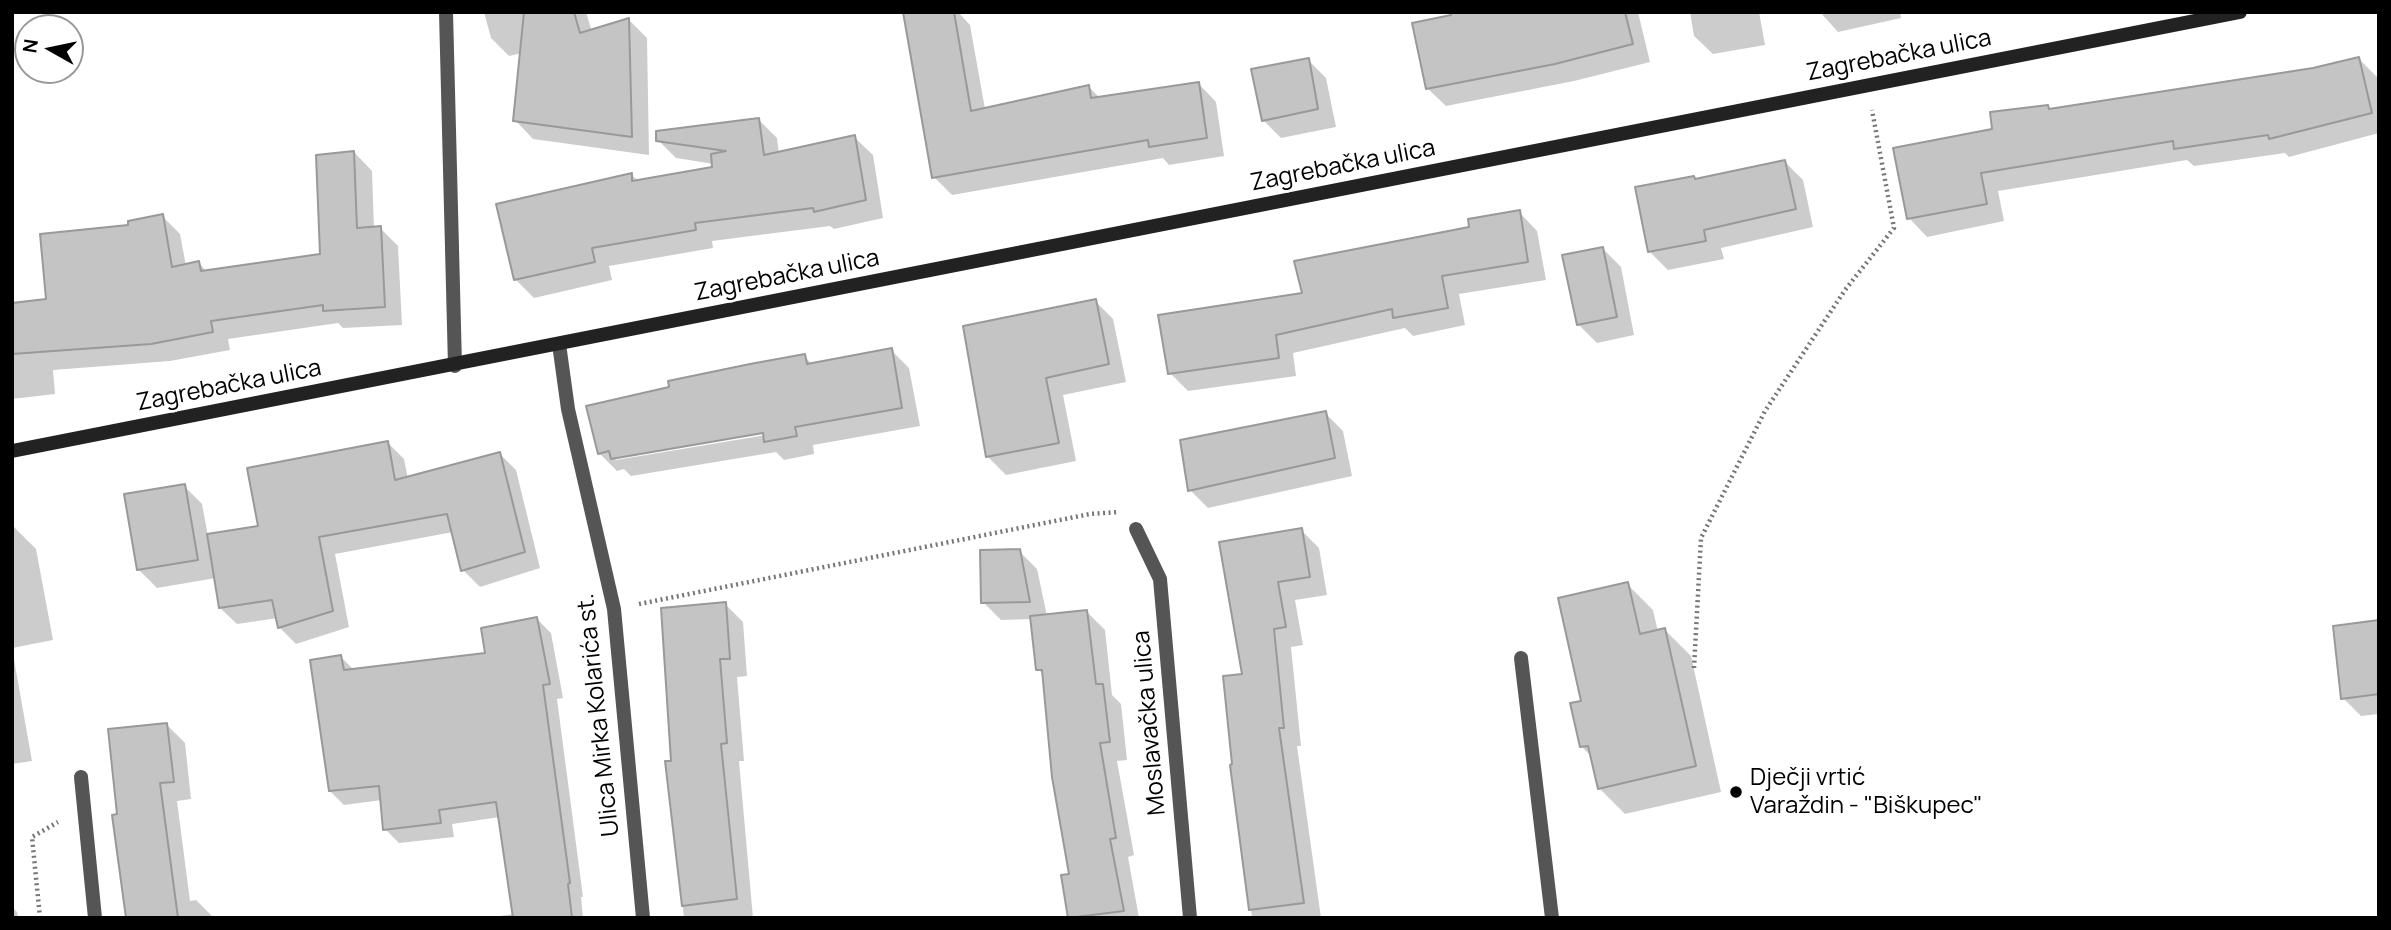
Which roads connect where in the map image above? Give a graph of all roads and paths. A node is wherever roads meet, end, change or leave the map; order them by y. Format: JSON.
{"nodes":[{"id":1,"x":446,"y":12,"type":"edge"},
{"id":2,"x":2241,"y":12,"type":"edge"},
{"id":3,"x":1867,"y":85,"type":"junction"},
{"id":4,"x":559,"y":344,"type":"junction"},
{"id":5,"x":455,"y":366,"type":"junction"},
{"id":6,"x":12,"y":451,"type":"edge"},
{"id":7,"x":1136,"y":529,"type":"joint"},
{"id":8,"x":614,"y":609,"type":"junction"},
{"id":9,"x":1521,"y":658,"type":"dead end"},
{"id":10,"x":1694,"y":668,"type":"dead end"},
{"id":11,"x":81,"y":777,"type":"dead end"},
{"id":12,"x":85,"y":806,"type":"junction"},
{"id":13,"x":40,"y":918,"type":"edge"},
{"id":14,"x":95,"y":918,"type":"edge"},
{"id":15,"x":643,"y":918,"type":"edge"},
{"id":16,"x":1190,"y":918,"type":"edge"},
{"id":17,"x":1552,"y":918,"type":"edge"}],
"edges":[{"from":1,"to":5,"type":"street"},
{"from":2,"to":3,"type":"main road","name":"Zagrebačka ulica"},
{"from":3,"to":4,"type":"main road","name":"Zagrebačka ulica"},
{"from":3,"to":10,"type":"path"},
{"from":4,"to":5,"type":"main road","name":"Zagrebačka ulica"},
{"from":4,"to":8,"type":"street","name":"Ulica Mirka Kolarića st."},
{"from":5,"to":6,"type":"main road","name":"Zagrebačka ulica"},
{"from":7,"to":8,"type":"path"},
{"from":7,"to":16,"type":"street","name":"Moslavačka ulica"},
{"from":8,"to":15,"type":"street","name":"Ulica Mirka Kolarića st."},
{"from":9,"to":17,"type":"street"},
{"from":11,"to":12,"type":"street"},
{"from":12,"to":13,"type":"path"},
{"from":12,"to":14,"type":"street"}]}
